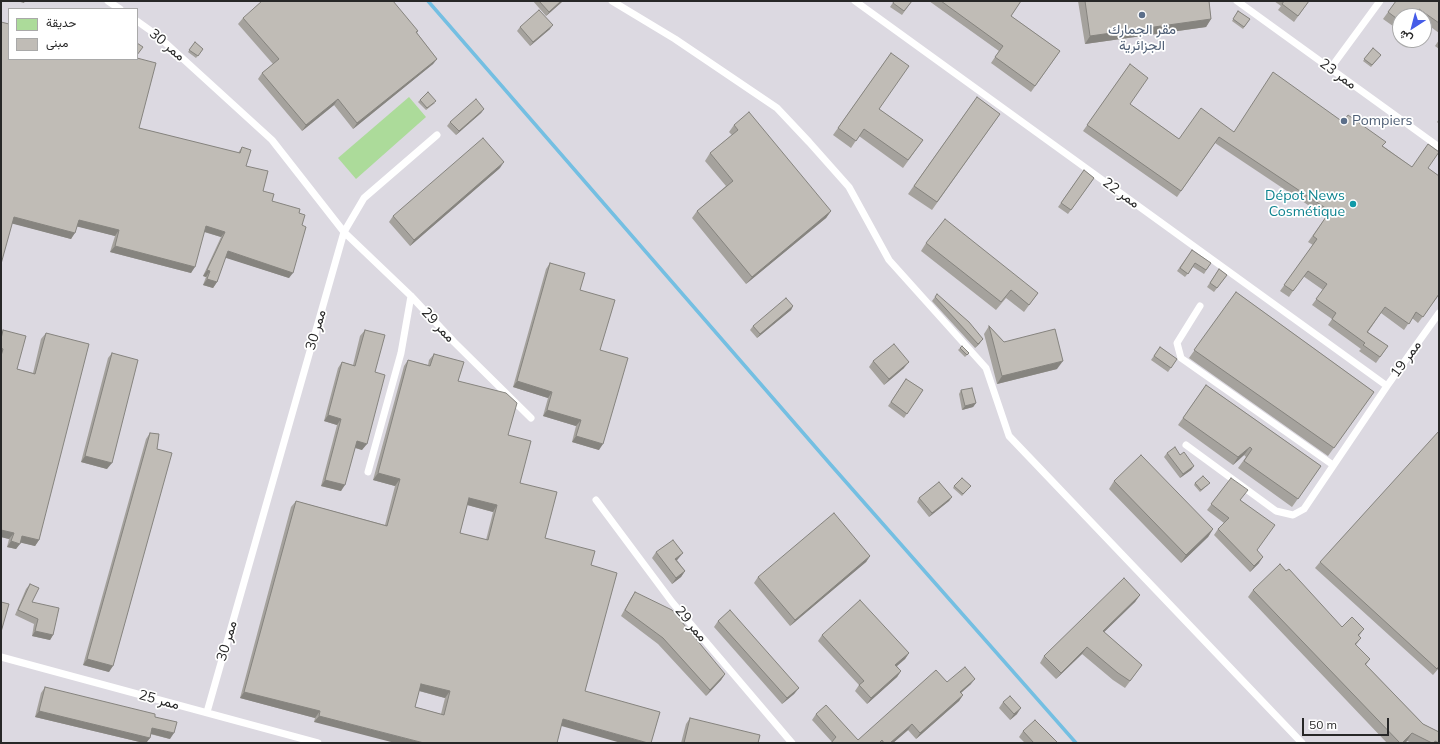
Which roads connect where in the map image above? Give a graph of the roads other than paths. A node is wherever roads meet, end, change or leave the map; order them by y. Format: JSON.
{"nodes":[{"id":1,"x":108,"y":1,"type":"edge"},
{"id":2,"x":612,"y":1,"type":"edge"},
{"id":3,"x":855,"y":1,"type":"edge"},
{"id":4,"x":1236,"y":1,"type":"edge"},
{"id":5,"x":1380,"y":1,"type":"edge"},
{"id":6,"x":118,"y":8,"type":"edge"},
{"id":7,"x":138,"y":22,"type":"edge"},
{"id":8,"x":1330,"y":69,"type":"junction"},
{"id":9,"x":437,"y":135,"type":"dead end"},
{"id":10,"x":1439,"y":147,"type":"edge"},
{"id":11,"x":344,"y":232,"type":"junction"},
{"id":12,"x":411,"y":296,"type":"junction"},
{"id":13,"x":1200,"y":306,"type":"dead end"},
{"id":14,"x":1439,"y":313,"type":"edge"},
{"id":15,"x":1387,"y":386,"type":"junction"},
{"id":16,"x":531,"y":418,"type":"dead end"},
{"id":17,"x":1186,"y":445,"type":"dead end"},
{"id":18,"x":1333,"y":465,"type":"junction"},
{"id":19,"x":368,"y":472,"type":"dead end"},
{"id":20,"x":596,"y":500,"type":"dead end"},
{"id":21,"x":1,"y":657,"type":"edge"},
{"id":22,"x":207,"y":712,"type":"junction"},
{"id":23,"x":318,"y":743,"type":"edge"},
{"id":24,"x":792,"y":743,"type":"edge"},
{"id":25,"x":1302,"y":743,"type":"edge"}],
"edges":[{"from":1,"to":6,"type":"lane"},
{"from":2,"to":25,"type":"lane"},
{"from":3,"to":15,"type":"lane","name":"ممر 22"},
{"from":4,"to":8,"type":"lane","name":"ممر 23"},
{"from":5,"to":8,"type":"lane"},
{"from":7,"to":11,"type":"lane","name":"ممر 30"},
{"from":8,"to":10,"type":"lane","name":"ممر 23"},
{"from":9,"to":11,"type":"lane"},
{"from":11,"to":12,"type":"lane","name":"ممر 29"},
{"from":11,"to":22,"type":"lane","name":"ممر 30"},
{"from":12,"to":16,"type":"lane","name":"ممر 29"},
{"from":12,"to":19,"type":"lane"},
{"from":13,"to":18,"type":"lane"},
{"from":14,"to":15,"type":"lane","name":"ممر 19"},
{"from":15,"to":18,"type":"lane","name":"ممر 19"},
{"from":17,"to":18,"type":"lane","name":"ممر 19"},
{"from":20,"to":24,"type":"lane","name":"ممر 29"},
{"from":21,"to":22,"type":"lane","name":"ممر 25"},
{"from":22,"to":23,"type":"lane","name":"ممر 25"}]}
